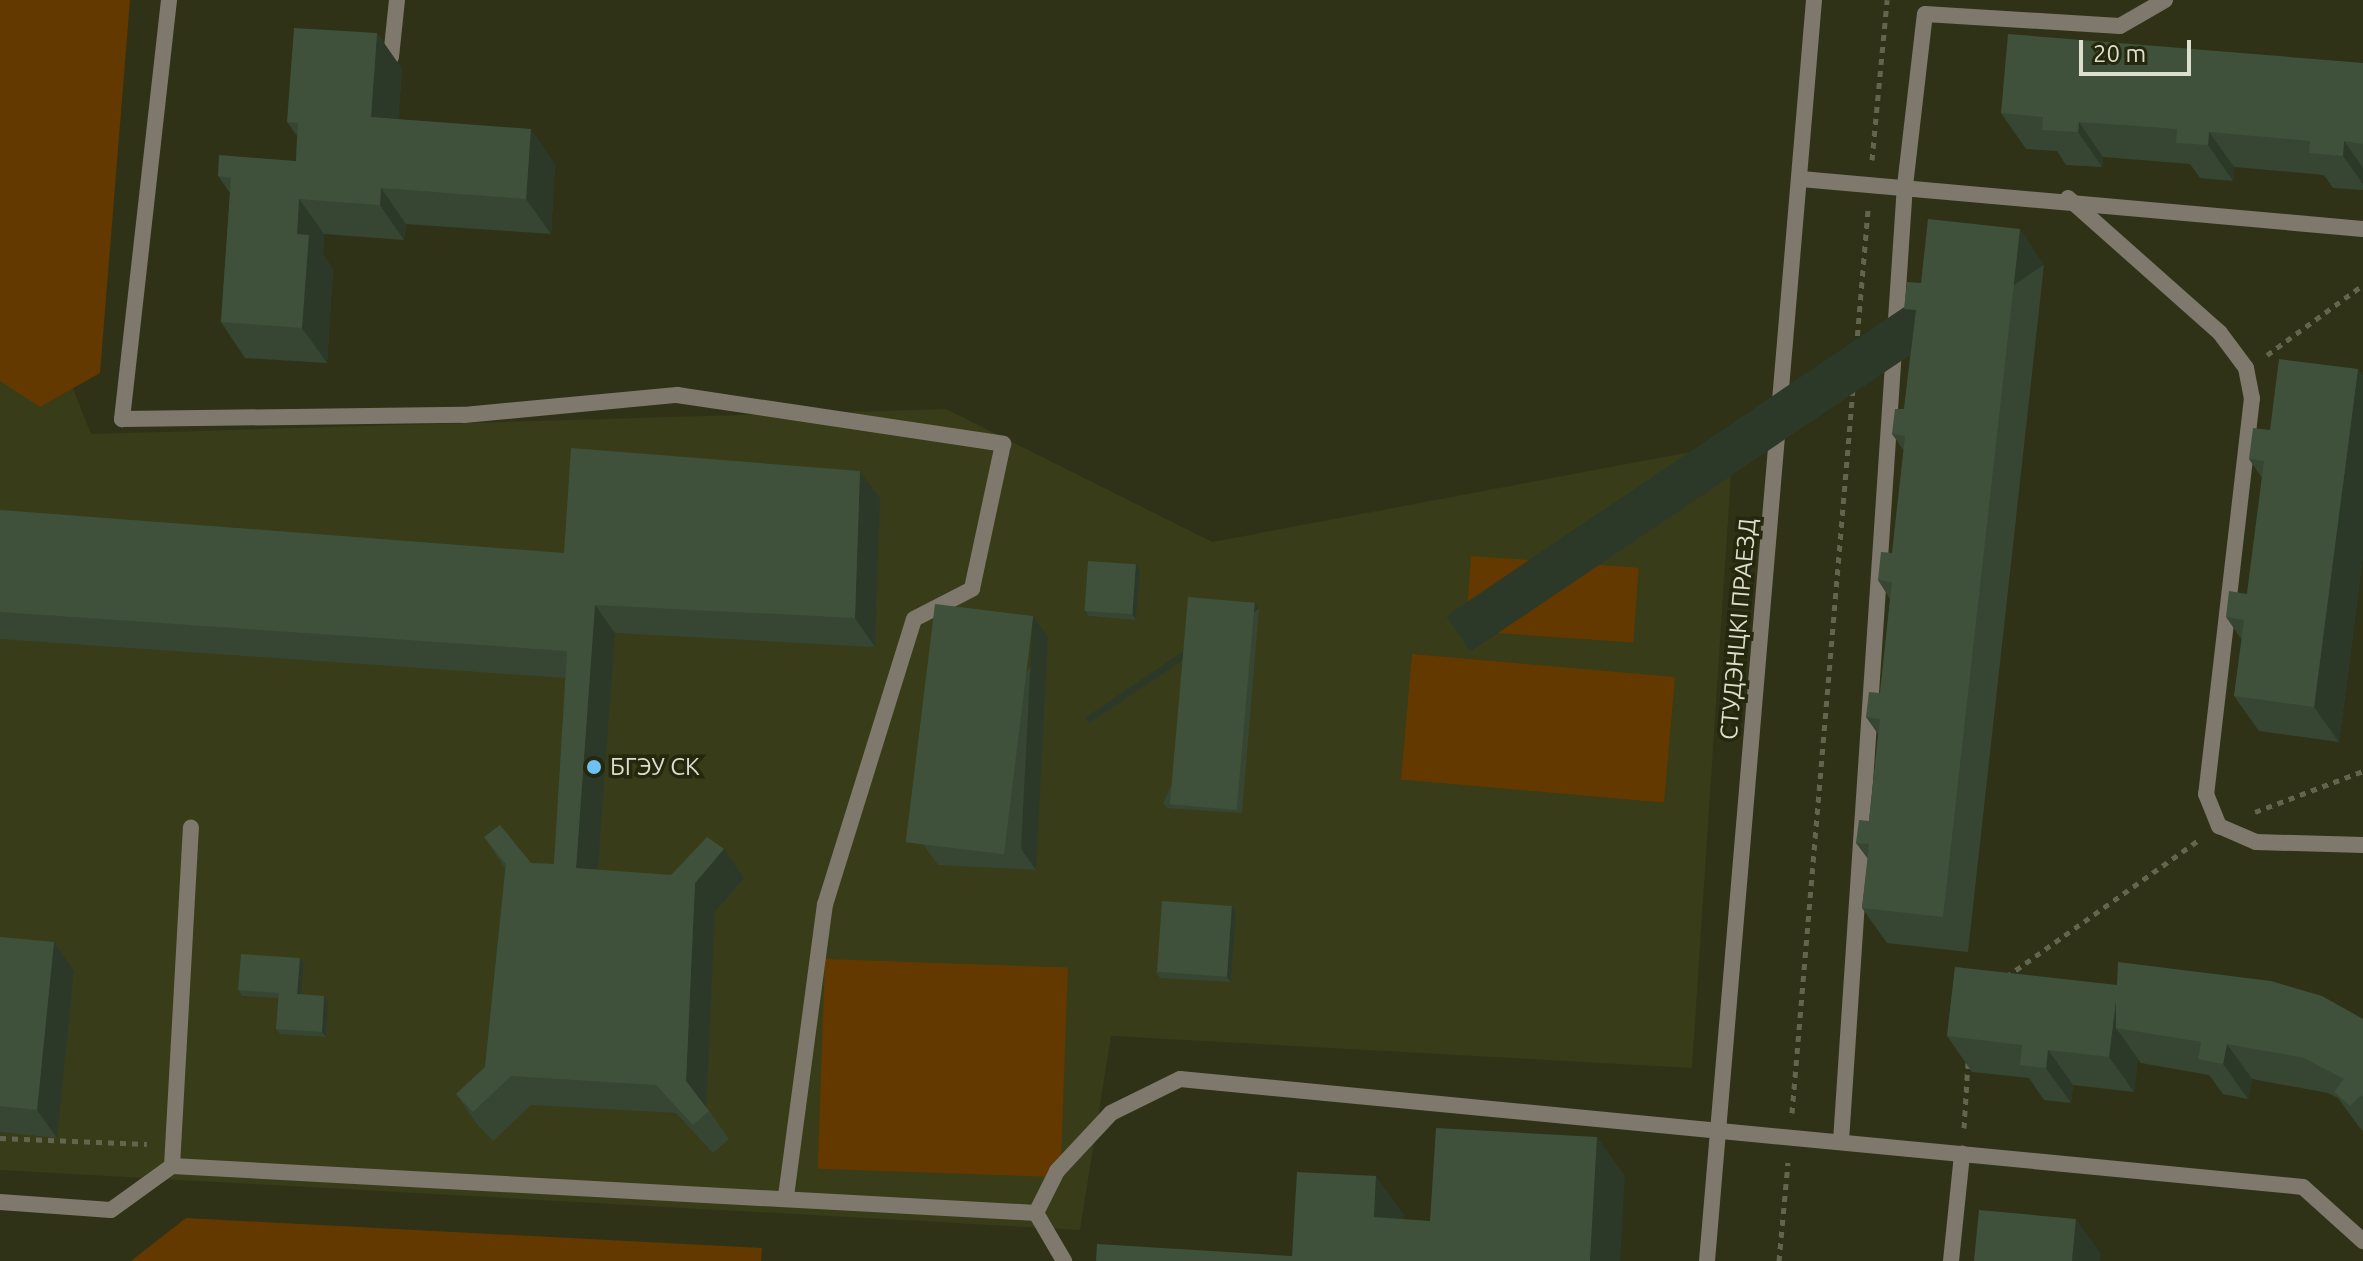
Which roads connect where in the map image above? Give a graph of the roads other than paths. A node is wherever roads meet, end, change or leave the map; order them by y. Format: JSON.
{"nodes":[{"id":1,"x":169,"y":0,"type":"edge"},
{"id":2,"x":397,"y":0,"type":"edge"},
{"id":3,"x":1814,"y":0,"type":"edge"},
{"id":4,"x":2165,"y":0,"type":"edge"},
{"id":5,"x":391,"y":57,"type":"dead end"},
{"id":6,"x":1801,"y":179,"type":"junction"},
{"id":7,"x":1905,"y":186,"type":"junction"},
{"id":8,"x":2068,"y":198,"type":"junction"},
{"id":9,"x":2363,"y":229,"type":"edge"},
{"id":10,"x":191,"y":828,"type":"dead end"},
{"id":11,"x":2363,"y":845,"type":"edge"},
{"id":12,"x":1719,"y":1129,"type":"junction"},
{"id":13,"x":1841,"y":1141,"type":"junction"},
{"id":14,"x":1962,"y":1154,"type":"junction"},
{"id":15,"x":172,"y":1166,"type":"junction"},
{"id":16,"x":786,"y":1197,"type":"junction"},
{"id":17,"x":0,"y":1202,"type":"edge"},
{"id":18,"x":1036,"y":1213,"type":"junction"},
{"id":19,"x":2363,"y":1241,"type":"edge"},
{"id":20,"x":1064,"y":1261,"type":"edge"},
{"id":21,"x":1707,"y":1261,"type":"edge"},
{"id":22,"x":1951,"y":1261,"type":"edge"}],
"edges":[{"from":1,"to":16,"type":"street"},
{"from":2,"to":5,"type":"street"},
{"from":3,"to":6,"type":"street","name":"СТУДЭНЦКІ ПРАЕЗД"},
{"from":4,"to":7,"type":"street"},
{"from":6,"to":7,"type":"street"},
{"from":6,"to":12,"type":"street","name":"СТУДЭНЦКІ ПРАЕЗД"},
{"from":7,"to":8,"type":"street"},
{"from":7,"to":13,"type":"street"},
{"from":8,"to":9,"type":"street"},
{"from":8,"to":11,"type":"street"},
{"from":10,"to":15,"type":"street"},
{"from":12,"to":13,"type":"street"},
{"from":12,"to":18,"type":"street"},
{"from":12,"to":21,"type":"street","name":"СТУДЭНЦКІ ПРАЕЗД"},
{"from":13,"to":14,"type":"street"},
{"from":14,"to":19,"type":"street"},
{"from":14,"to":22,"type":"street"},
{"from":15,"to":16,"type":"street"},
{"from":15,"to":17,"type":"street"},
{"from":16,"to":18,"type":"street"},
{"from":18,"to":20,"type":"street"}]}
